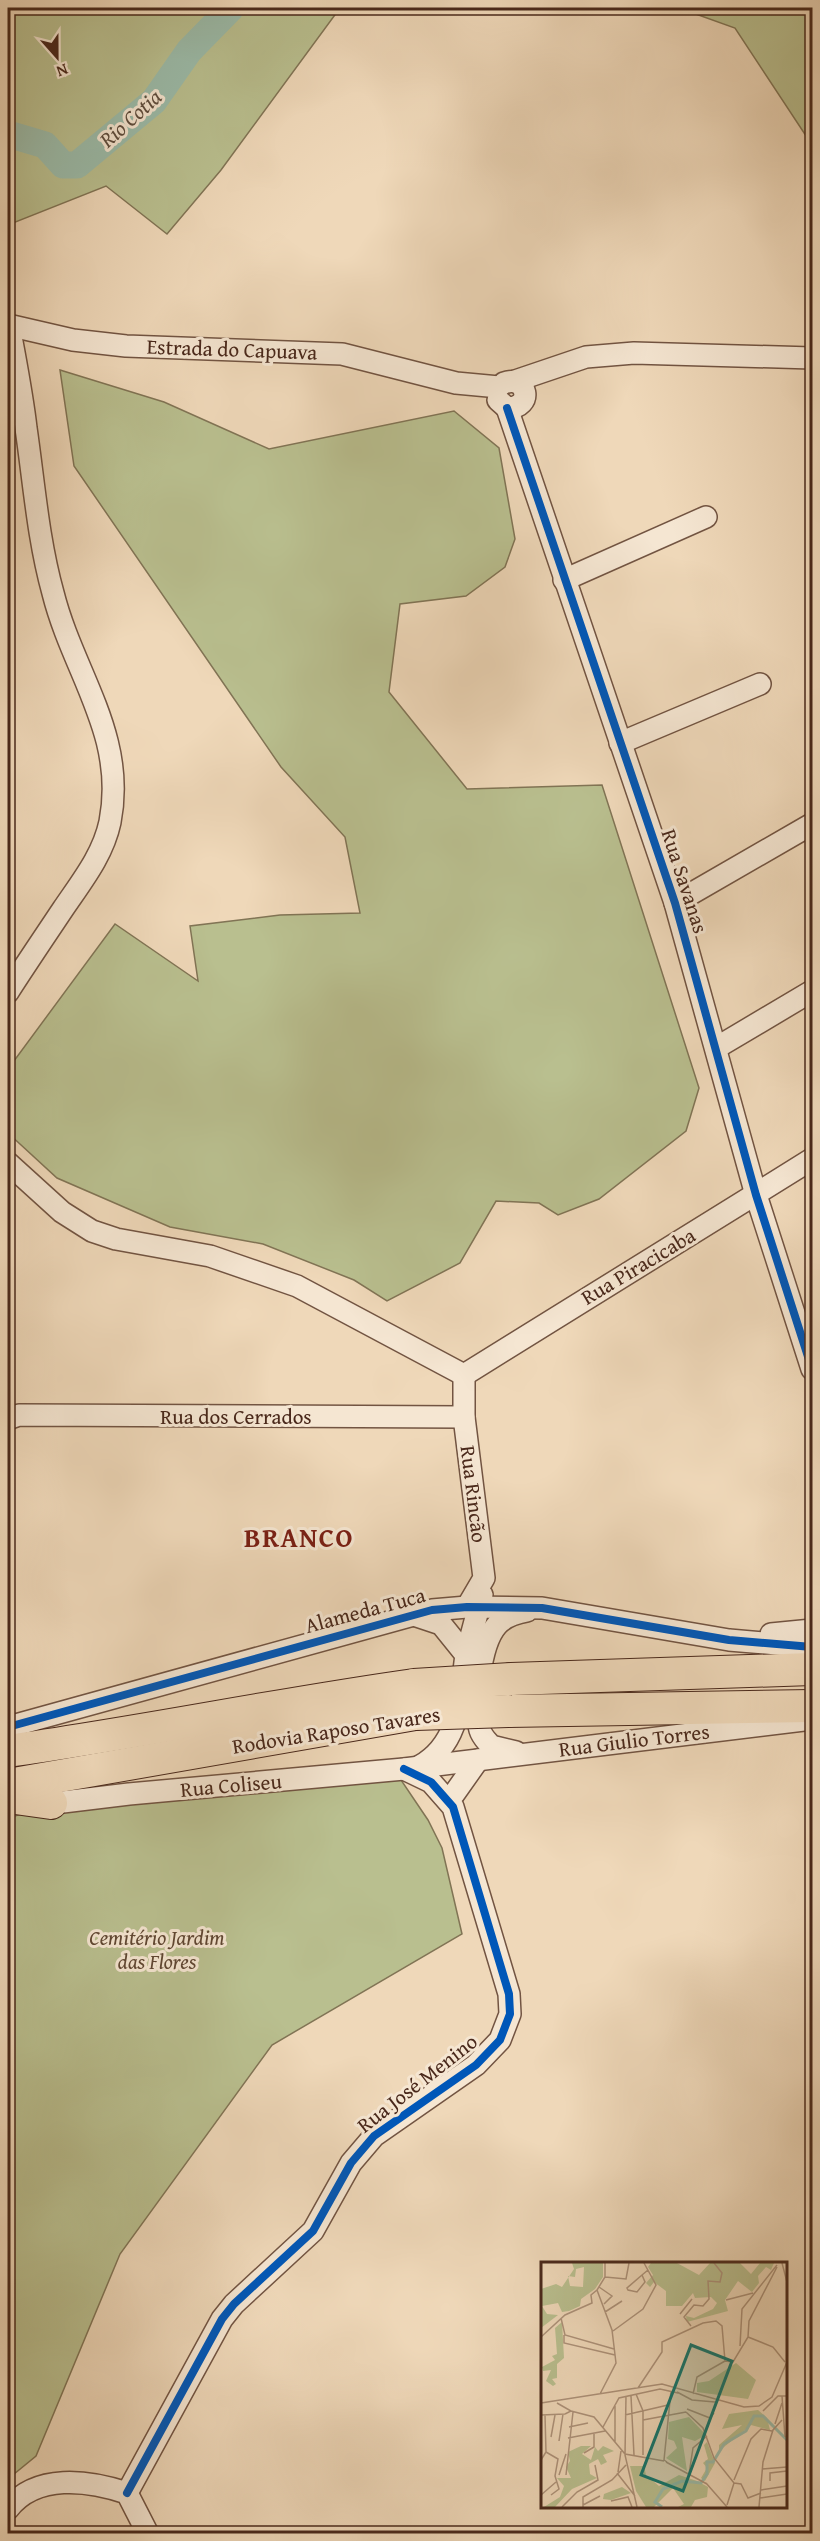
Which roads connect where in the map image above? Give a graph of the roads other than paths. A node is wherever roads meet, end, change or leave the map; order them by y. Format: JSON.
{"nodes":[{"id":1,"x":8,"y":325,"type":"edge"},
{"id":2,"x":813,"y":358,"type":"edge"},
{"id":3,"x":511,"y":396,"type":"junction"},
{"id":4,"x":706,"y":517,"type":"dead end"},
{"id":5,"x":564,"y":580,"type":"junction"},
{"id":6,"x":760,"y":684,"type":"dead end"},
{"id":7,"x":620,"y":743,"type":"junction"},
{"id":8,"x":813,"y":824,"type":"edge"},
{"id":9,"x":675,"y":903,"type":"junction"},
{"id":10,"x":813,"y":991,"type":"edge"},
{"id":11,"x":8,"y":992,"type":"edge"},
{"id":12,"x":716,"y":1048,"type":"junction"},
{"id":13,"x":813,"y":1159,"type":"edge"},
{"id":14,"x":8,"y":1163,"type":"edge"},
{"id":15,"x":756,"y":1195,"type":"junction"},
{"id":16,"x":812,"y":1366,"type":"edge"},
{"id":17,"x":464,"y":1375,"type":"junction"},
{"id":18,"x":464,"y":1417,"type":"junction"},
{"id":19,"x":8,"y":1419,"type":"edge"},
{"id":20,"x":484,"y":1578,"type":"junction"},
{"id":21,"x":474,"y":1607,"type":"junction"},
{"id":22,"x":511,"y":1607,"type":"junction"},
{"id":23,"x":542,"y":1608,"type":"junction"},
{"id":24,"x":412,"y":1614,"type":"junction"},
{"id":25,"x":808,"y":1627,"type":"edge"},
{"id":26,"x":729,"y":1640,"type":"junction"},
{"id":27,"x":813,"y":1647,"type":"edge"},
{"id":28,"x":466,"y":1655,"type":"junction"},
{"id":29,"x":813,"y":1669,"type":"edge"},
{"id":30,"x":415,"y":1700,"type":"junction"},
{"id":31,"x":813,"y":1706,"type":"edge"},
{"id":32,"x":813,"y":1719,"type":"edge"},
{"id":33,"x":456,"y":1725,"type":"junction"},
{"id":34,"x":8,"y":1727,"type":"edge"},
{"id":35,"x":8,"y":1751,"type":"edge"},
{"id":36,"x":524,"y":1753,"type":"junction"},
{"id":37,"x":478,"y":1760,"type":"junction"},
{"id":38,"x":456,"y":1763,"type":"junction"},
{"id":39,"x":412,"y":1768,"type":"junction"},
{"id":40,"x":8,"y":1785,"type":"edge"},
{"id":41,"x":8,"y":1797,"type":"edge"},
{"id":42,"x":453,"y":1800,"type":"junction"},
{"id":43,"x":51,"y":1803,"type":"junction"},
{"id":44,"x":8,"y":1809,"type":"edge"},
{"id":45,"x":127,"y":2493,"type":"junction"},
{"id":46,"x":8,"y":2509,"type":"edge"},
{"id":47,"x":148,"y":2534,"type":"edge"}],
"edges":[{"from":1,"to":3,"type":"street","name":"Estrada do Capuava"},
{"from":1,"to":11,"type":"street"},
{"from":2,"to":3,"type":"street"},
{"from":3,"to":5,"type":"street","name":"Rua Savanas"},
{"from":4,"to":5,"type":"street"},
{"from":5,"to":7,"type":"street","name":"Rua Savanas"},
{"from":6,"to":7,"type":"street"},
{"from":7,"to":9,"type":"street","name":"Rua Savanas"},
{"from":8,"to":9,"type":"street"},
{"from":9,"to":12,"type":"street","name":"Rua Savanas"},
{"from":10,"to":12,"type":"street"},
{"from":12,"to":15,"type":"street","name":"Rua Savanas"},
{"from":13,"to":15,"type":"street","name":"Rua Piracicaba"},
{"from":14,"to":17,"type":"street"},
{"from":15,"to":16,"type":"street","name":"Rua Savanas"},
{"from":15,"to":17,"type":"street","name":"Rua Piracicaba"},
{"from":17,"to":18,"type":"street","name":"Rua Rincão"},
{"from":18,"to":19,"type":"street","name":"Rua dos Cerrados"},
{"from":18,"to":20,"type":"street","name":"Rua Rincão"},
{"from":20,"to":21,"type":"street"},
{"from":20,"to":22,"type":"street"},
{"from":21,"to":22,"type":"street","name":"Alameda Tuca"},
{"from":21,"to":24,"type":"street","name":"Alameda Tuca"},
{"from":21,"to":28,"type":"street","name":"Rua José Menino"},
{"from":22,"to":23,"type":"street","name":"Alameda Tuca"},
{"from":23,"to":26,"type":"street","name":"Alameda Tuca"},
{"from":23,"to":36,"type":"street"},
{"from":24,"to":28,"type":"street"},
{"from":24,"to":34,"type":"street","name":"Alameda Tuca"},
{"from":25,"to":26,"type":"street","name":"Alameda Tuca"},
{"from":26,"to":27,"type":"street","name":"Alameda Tuca"},
{"from":28,"to":33,"type":"street","name":"Rua José Menino"},
{"from":29,"to":30,"type":"highway","name":"Rodovia Raposo Tavares","bridge":true},
{"from":30,"to":31,"type":"highway","name":"Rodovia Raposo Tavares","bridge":true},
{"from":30,"to":35,"type":"highway","name":"Rodovia Raposo Tavares"},
{"from":30,"to":40,"type":"highway","name":"Rodovia Raposo Tavares"},
{"from":32,"to":36,"type":"street","name":"Rua Giulio Torres"},
{"from":33,"to":38,"type":"street","name":"Rua José Menino"},
{"from":33,"to":39,"type":"street"},
{"from":36,"to":37,"type":"street","name":"Rua Giulio Torres"},
{"from":37,"to":38,"type":"street","name":"Rua Giulio Torres"},
{"from":37,"to":42,"type":"street"},
{"from":38,"to":39,"type":"street","name":"Rua Coliseu"},
{"from":38,"to":42,"type":"street","name":"Rua José Menino"},
{"from":39,"to":42,"type":"street","name":"Rua José Menino"},
{"from":39,"to":43,"type":"street","name":"Rua Coliseu"},
{"from":41,"to":43,"type":"highway"},
{"from":42,"to":45,"type":"street","name":"Rua José Menino"},
{"from":43,"to":44,"type":"street","name":"Rua Coliseu"},
{"from":45,"to":46,"type":"street"},
{"from":45,"to":47,"type":"street"}]}
